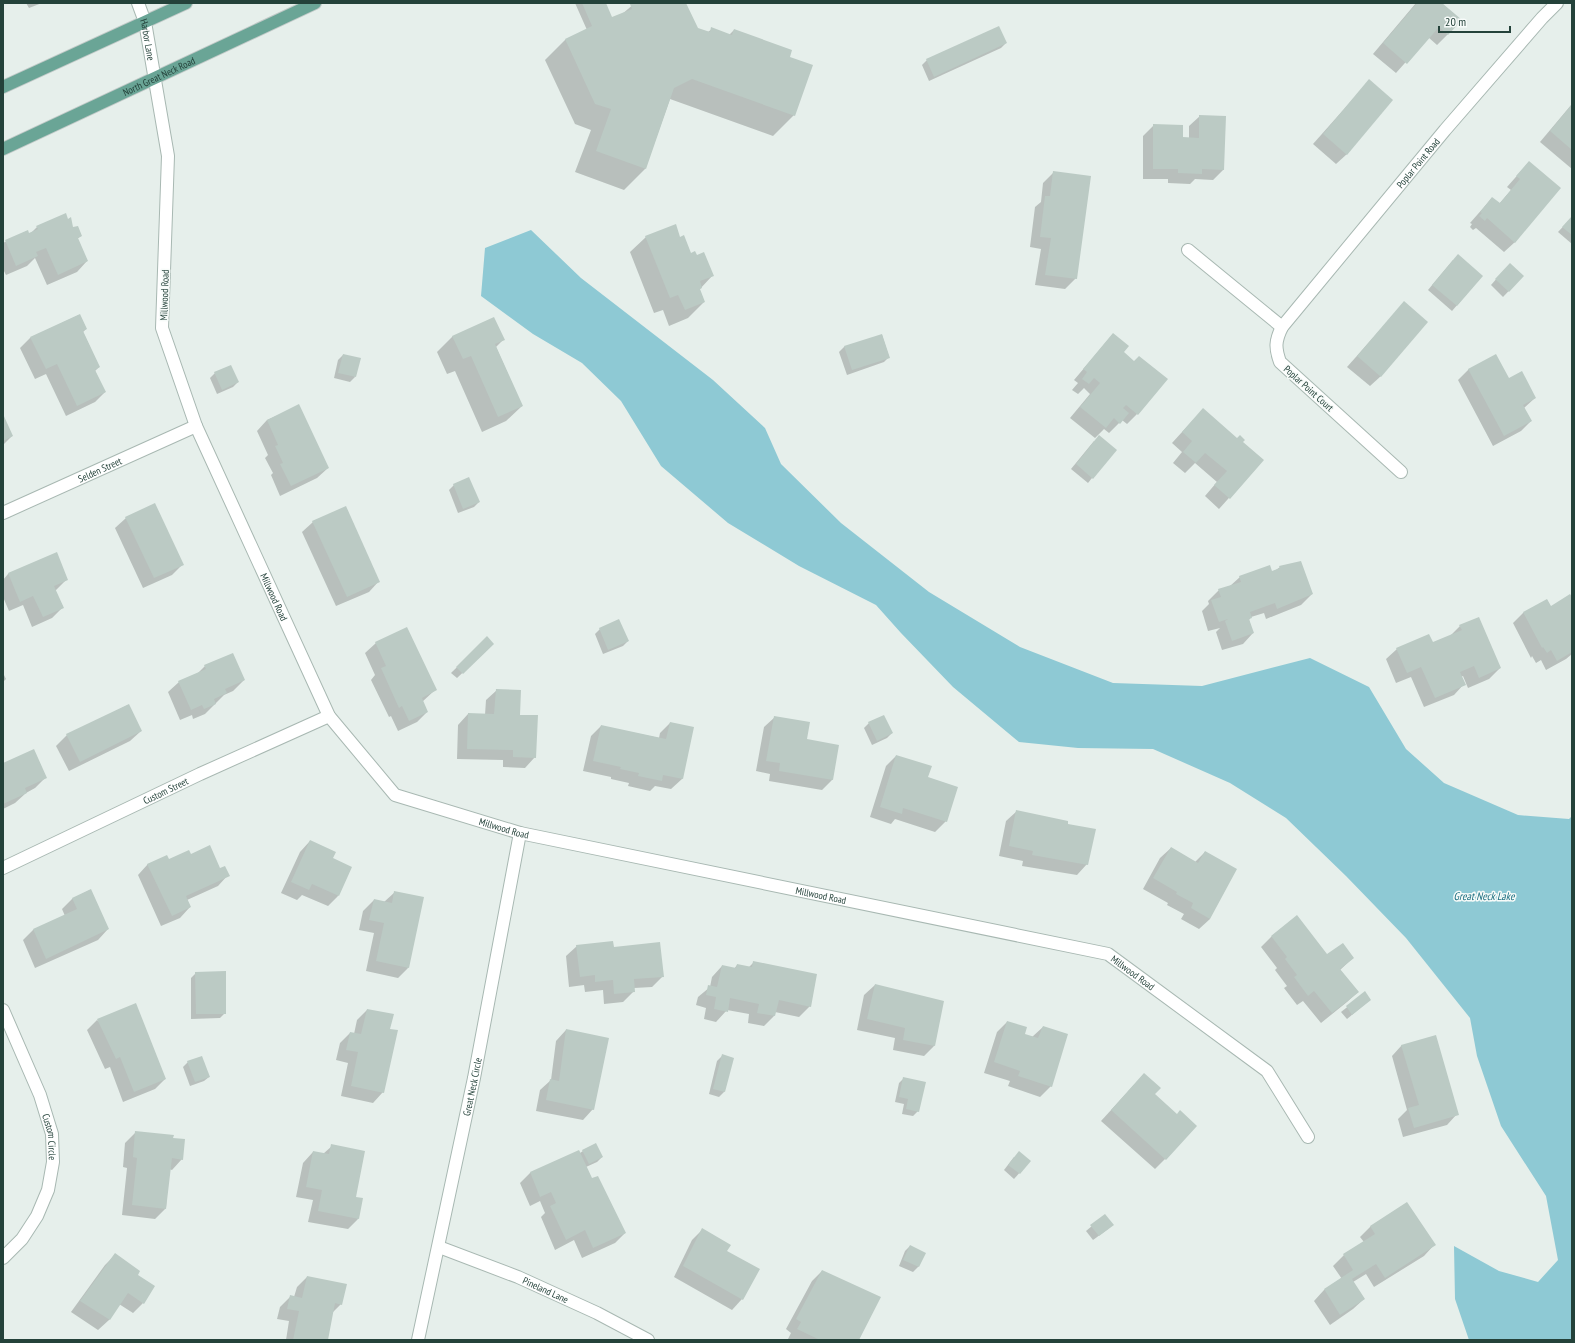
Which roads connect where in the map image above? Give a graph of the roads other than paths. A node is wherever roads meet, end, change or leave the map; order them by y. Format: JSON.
{"nodes":[{"id":1,"x":138,"y":3,"type":"edge"},
{"id":2,"x":186,"y":3,"type":"edge"},
{"id":3,"x":314,"y":3,"type":"edge"},
{"id":4,"x":1557,"y":3,"type":"edge"},
{"id":5,"x":145,"y":22,"type":"junction"},
{"id":6,"x":154,"y":77,"type":"junction"},
{"id":7,"x":3,"y":87,"type":"edge"},
{"id":8,"x":3,"y":149,"type":"edge"},
{"id":9,"x":1188,"y":250,"type":"dead end"},
{"id":10,"x":1282,"y":327,"type":"junction"},
{"id":11,"x":196,"y":426,"type":"junction"},
{"id":12,"x":1401,"y":472,"type":"dead end"},
{"id":13,"x":3,"y":513,"type":"edge"},
{"id":14,"x":329,"y":716,"type":"junction"},
{"id":15,"x":520,"y":833,"type":"junction"},
{"id":16,"x":3,"y":868,"type":"edge"},
{"id":17,"x":3,"y":1010,"type":"edge"},
{"id":18,"x":1308,"y":1137,"type":"dead end"},
{"id":19,"x":439,"y":1247,"type":"junction"},
{"id":20,"x":3,"y":1258,"type":"edge"},
{"id":21,"x":418,"y":1340,"type":"edge"},
{"id":22,"x":648,"y":1340,"type":"edge"}],
"edges":[{"from":1,"to":5,"type":"street","name":"Harbor Lane"},
{"from":2,"to":5,"type":"main road"},
{"from":3,"to":6,"type":"main road","name":"North Great Neck Road"},
{"from":4,"to":10,"type":"street","name":"Poplar Point Road"},
{"from":5,"to":6,"type":"street","name":"Harbor Lane"},
{"from":5,"to":7,"type":"main road"},
{"from":6,"to":8,"type":"main road","name":"North Great Neck Road"},
{"from":6,"to":11,"type":"street","name":"Millwood Road"},
{"from":9,"to":10,"type":"street"},
{"from":10,"to":12,"type":"street","name":"Poplar Point Court"},
{"from":11,"to":13,"type":"street","name":"Selden Street"},
{"from":11,"to":14,"type":"street","name":"Millwood Road"},
{"from":14,"to":15,"type":"street","name":"Millwood Road"},
{"from":14,"to":16,"type":"street","name":"Custom Street"},
{"from":15,"to":18,"type":"street","name":"Millwood Road"},
{"from":15,"to":19,"type":"street","name":"Great Neck Circle"},
{"from":17,"to":20,"type":"street","name":"Custom Circle"},
{"from":19,"to":21,"type":"street","name":"Great Neck Circle"},
{"from":19,"to":22,"type":"street","name":"Pineland Lane"}]}
